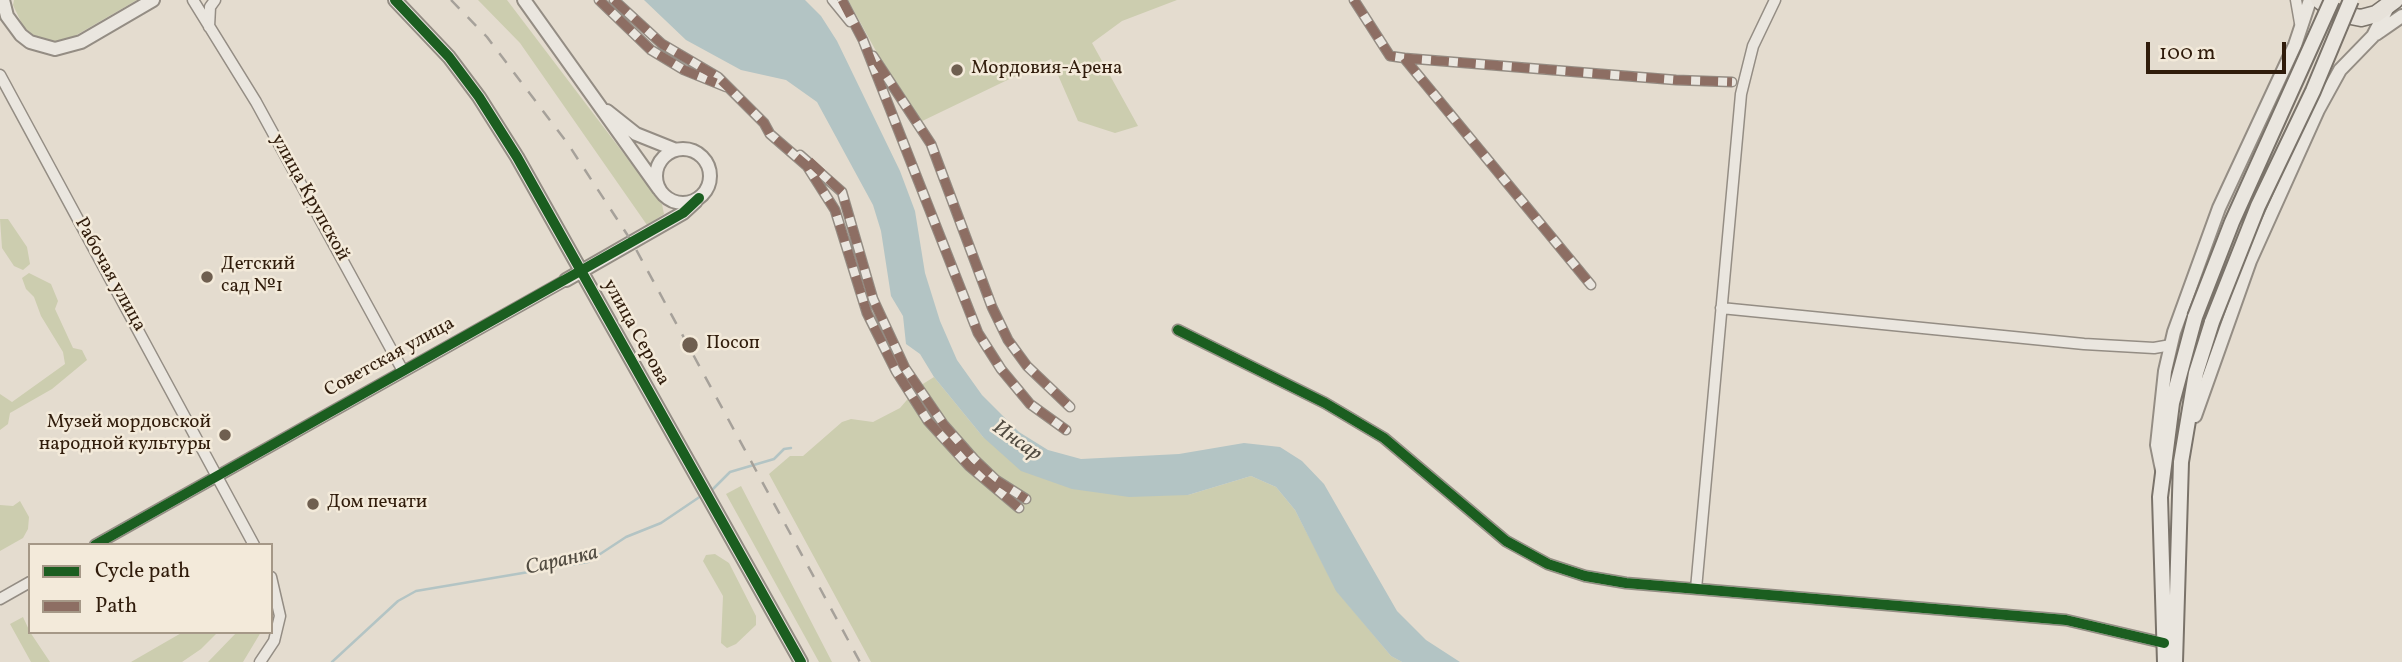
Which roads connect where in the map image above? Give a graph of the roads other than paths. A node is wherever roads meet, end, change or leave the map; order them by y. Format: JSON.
{"nodes":[{"id":1,"x":3,"y":0,"type":"edge"},
{"id":2,"x":153,"y":0,"type":"edge"},
{"id":3,"x":193,"y":0,"type":"edge"},
{"id":4,"x":215,"y":0,"type":"edge"},
{"id":5,"x":395,"y":0,"type":"edge"},
{"id":6,"x":524,"y":0,"type":"edge"},
{"id":7,"x":599,"y":0,"type":"edge"},
{"id":8,"x":614,"y":0,"type":"edge"},
{"id":9,"x":832,"y":0,"type":"edge"},
{"id":10,"x":842,"y":0,"type":"edge"},
{"id":11,"x":1354,"y":0,"type":"edge"},
{"id":12,"x":1775,"y":0,"type":"edge"},
{"id":13,"x":2296,"y":0,"type":"edge"},
{"id":14,"x":2310,"y":0,"type":"edge"},
{"id":15,"x":2319,"y":0,"type":"edge"},
{"id":16,"x":2332,"y":0,"type":"edge"},
{"id":17,"x":2351,"y":0,"type":"edge"},
{"id":18,"x":2395,"y":8,"type":"edge"},
{"id":19,"x":209,"y":27,"type":"junction"},
{"id":20,"x":2300,"y":29,"type":"junction"},
{"id":21,"x":863,"y":40,"type":"junction"},
{"id":22,"x":1404,"y":58,"type":"junction"},
{"id":23,"x":0,"y":75,"type":"edge"},
{"id":24,"x":1732,"y":82,"type":"dead end"},
{"id":25,"x":729,"y":88,"type":"junction"},
{"id":26,"x":598,"y":104,"type":"junction"},
{"id":27,"x":784,"y":146,"type":"junction"},
{"id":28,"x":676,"y":150,"type":"junction"},
{"id":29,"x":661,"y":192,"type":"junction"},
{"id":30,"x":699,"y":198,"type":"junction"},
{"id":31,"x":664,"y":224,"type":"junction"},
{"id":32,"x":582,"y":271,"type":"junction"},
{"id":33,"x":566,"y":280,"type":"joint"},
{"id":34,"x":1591,"y":285,"type":"dead end"},
{"id":35,"x":1721,"y":308,"type":"junction"},
{"id":36,"x":1178,"y":330,"type":"dead end"},
{"id":37,"x":2171,"y":345,"type":"junction"},
{"id":38,"x":402,"y":371,"type":"junction"},
{"id":39,"x":1070,"y":407,"type":"dead end"},
{"id":40,"x":1066,"y":430,"type":"dead end"},
{"id":41,"x":2162,"y":470,"type":"junction"},
{"id":42,"x":2180,"y":470,"type":"junction"},
{"id":43,"x":217,"y":476,"type":"junction"},
{"id":44,"x":1026,"y":499,"type":"dead end"},
{"id":45,"x":1019,"y":508,"type":"dead end"},
{"id":46,"x":99,"y":543,"type":"edge"},
{"id":47,"x":253,"y":543,"type":"edge"},
{"id":48,"x":28,"y":583,"type":"edge"},
{"id":49,"x":273,"y":586,"type":"edge"},
{"id":50,"x":1696,"y":589,"type":"junction"},
{"id":51,"x":0,"y":599,"type":"edge"},
{"id":52,"x":2164,"y":643,"type":"junction"},
{"id":53,"x":260,"y":662,"type":"edge"},
{"id":54,"x":801,"y":662,"type":"edge"},
{"id":55,"x":2165,"y":662,"type":"edge"},
{"id":56,"x":2175,"y":662,"type":"edge"}],
"edges":[{"from":1,"to":2,"type":"street"},
{"from":3,"to":19,"type":"street","name":"улица Крупской"},
{"from":4,"to":19,"type":"street"},
{"from":5,"to":32,"type":"street","name":"улица Серова"},
{"from":6,"to":26,"type":"street"},
{"from":7,"to":25,"type":"street"},
{"from":8,"to":25,"type":"street"},
{"from":9,"to":21,"type":"street"},
{"from":10,"to":21,"type":"street"},
{"from":11,"to":22,"type":"street"},
{"from":12,"to":35,"type":"street"},
{"from":13,"to":20,"type":"street"},
{"from":14,"to":20,"type":"street"},
{"from":15,"to":18,"type":"main road"},
{"from":16,"to":41,"type":"main road","bridge":true},
{"from":17,"to":42,"type":"main road","bridge":true},
{"from":18,"to":42,"type":"street"},
{"from":19,"to":38,"type":"street","name":"улица Крупской"},
{"from":20,"to":37,"type":"street"},
{"from":21,"to":39,"type":"street"},
{"from":21,"to":40,"type":"street"},
{"from":22,"to":24,"type":"street"},
{"from":22,"to":34,"type":"street"},
{"from":23,"to":43,"type":"street","name":"Рабочая улица"},
{"from":25,"to":27,"type":"street"},
{"from":26,"to":28,"type":"street"},
{"from":26,"to":29,"type":"street"},
{"from":27,"to":44,"type":"street"},
{"from":27,"to":45,"type":"street"},
{"from":28,"to":29,"type":"street"},
{"from":28,"to":30,"type":"street"},
{"from":29,"to":30,"type":"street"},
{"from":29,"to":31,"type":"street"},
{"from":30,"to":31,"type":"street","name":"Советская улица"},
{"from":31,"to":32,"type":"street","name":"Советская улица"},
{"from":32,"to":33,"type":"street","name":"Советская улица"},
{"from":32,"to":54,"type":"street","name":"улица Серова"},
{"from":33,"to":38,"type":"street","name":"Советская улица"},
{"from":35,"to":37,"type":"street"},
{"from":35,"to":50,"type":"street"},
{"from":36,"to":50,"type":"street"},
{"from":37,"to":41,"type":"street"},
{"from":38,"to":43,"type":"street","name":"Советская улица"},
{"from":41,"to":52,"type":"main road"},
{"from":42,"to":56,"type":"main road"},
{"from":43,"to":46,"type":"street","name":"Советская улица"},
{"from":43,"to":47,"type":"street","name":"Рабочая улица"},
{"from":48,"to":51,"type":"street"},
{"from":49,"to":53,"type":"street"},
{"from":50,"to":52,"type":"street"},
{"from":52,"to":55,"type":"main road"}]}
